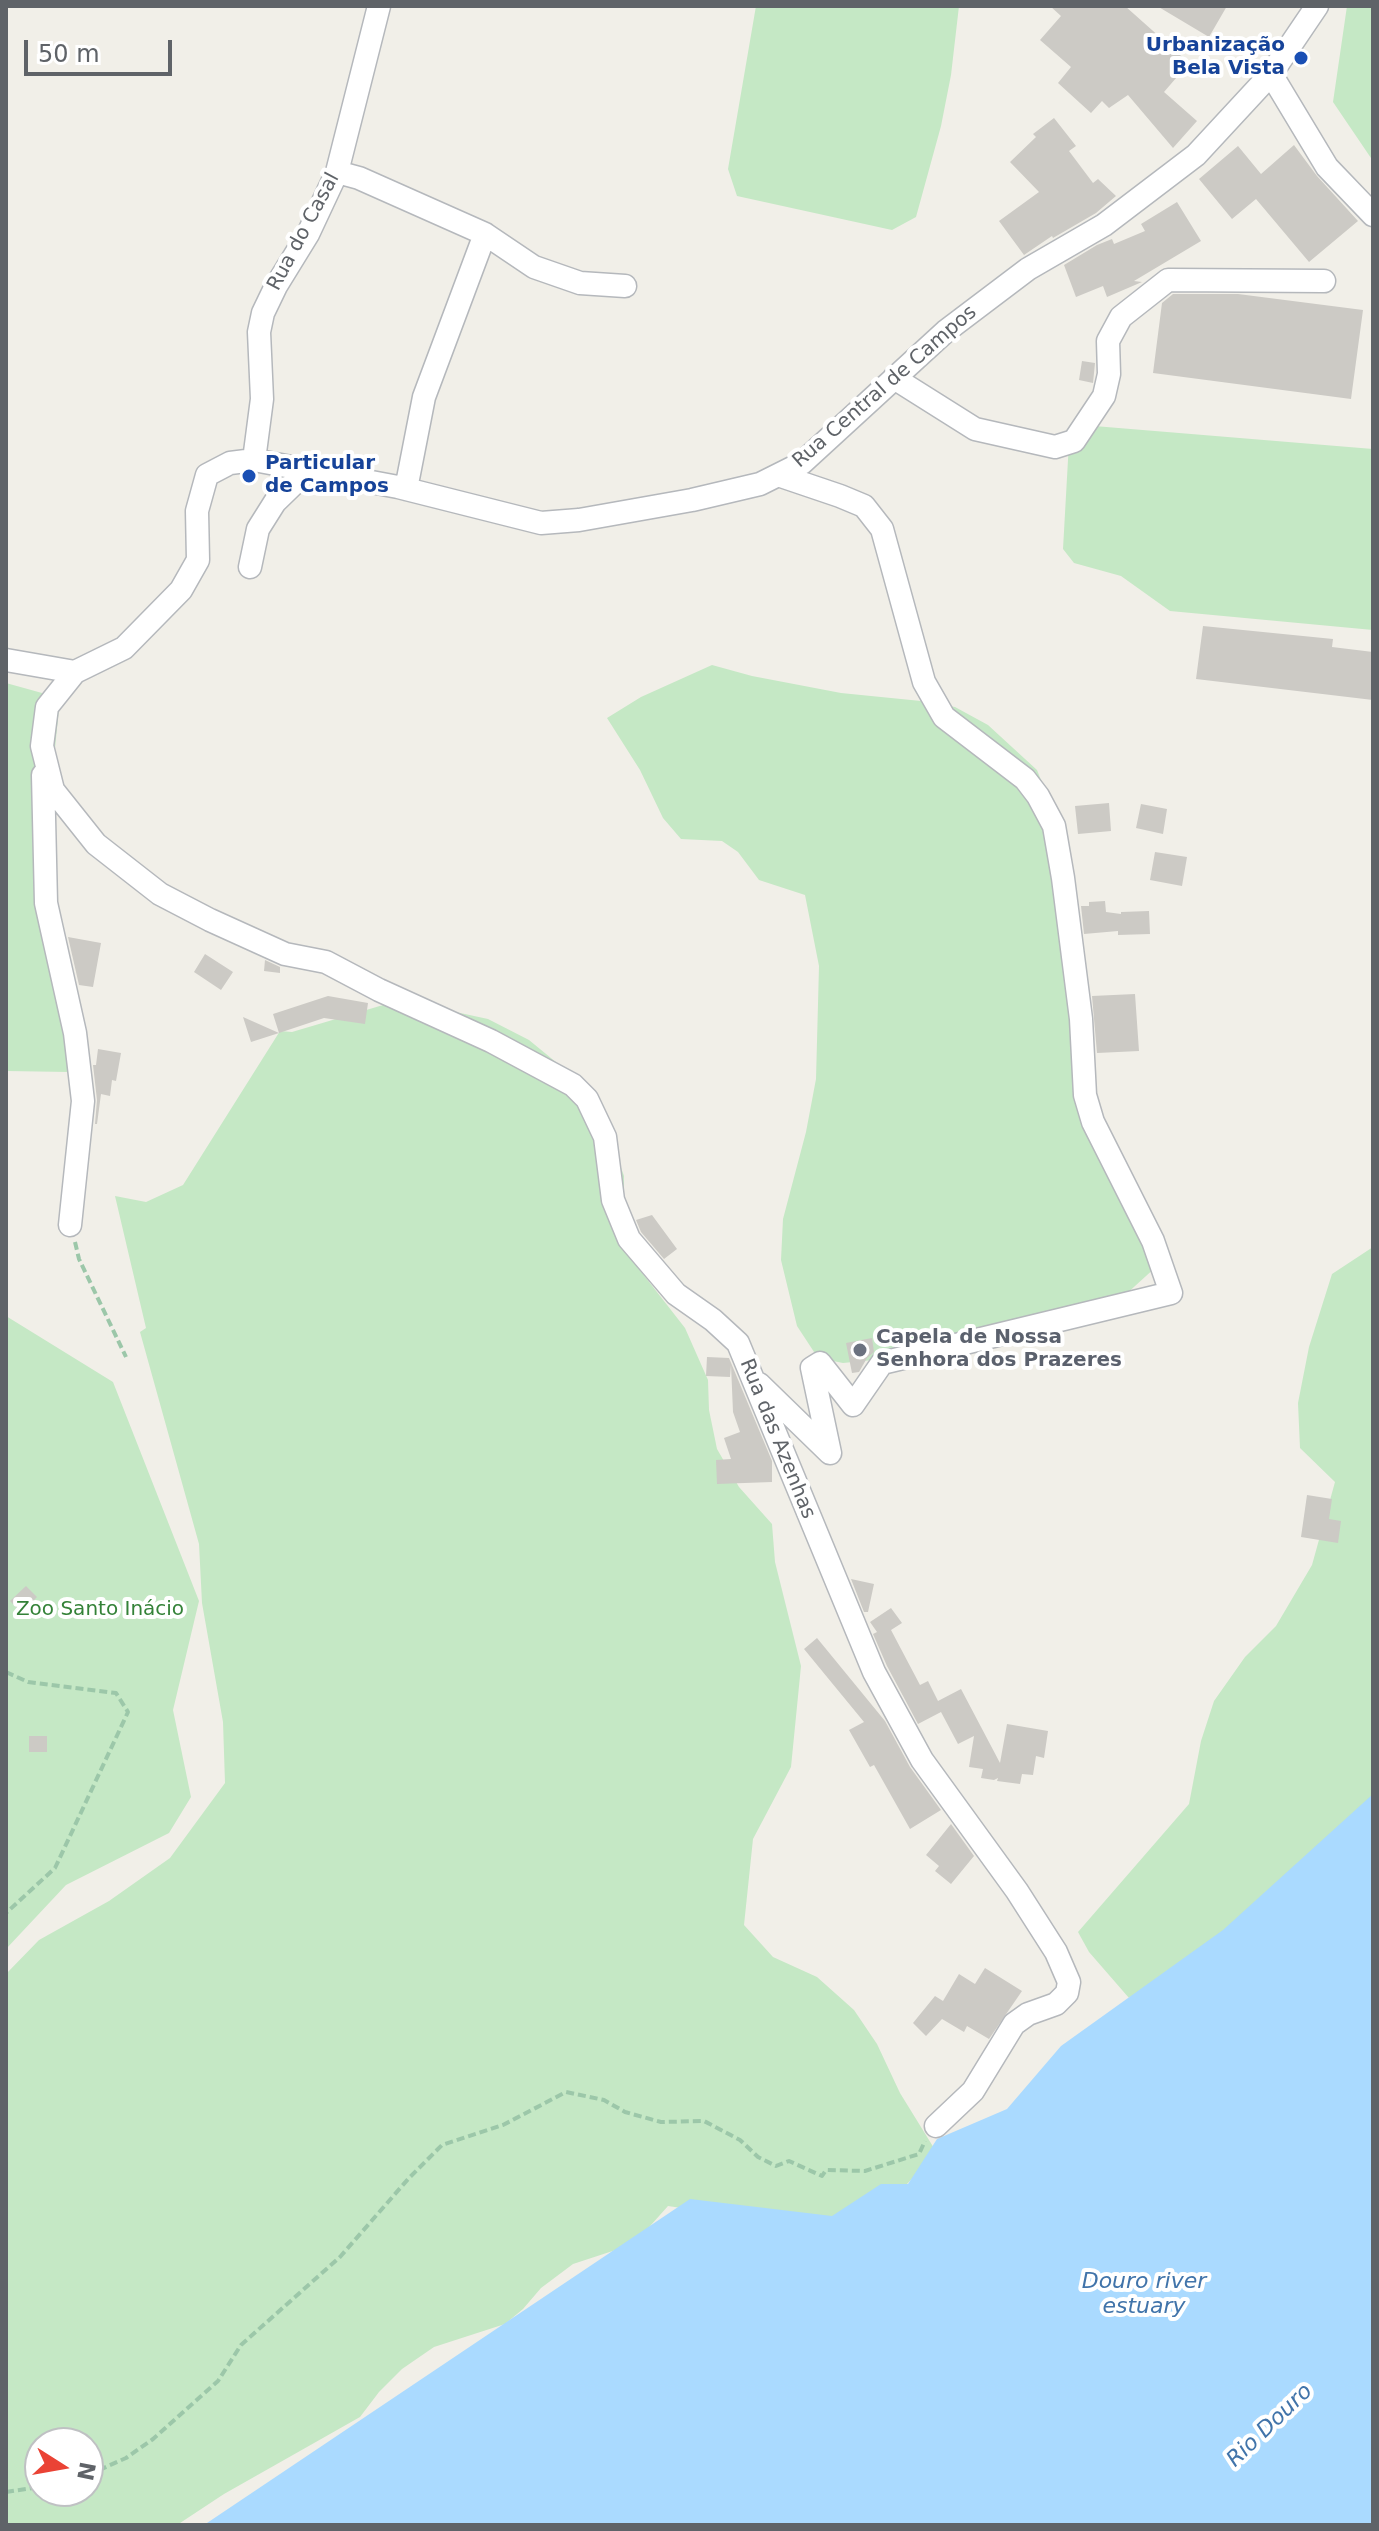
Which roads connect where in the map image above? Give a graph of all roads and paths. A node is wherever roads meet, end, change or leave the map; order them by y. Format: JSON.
{"nodes":[{"id":1,"x":379,"y":6,"type":"edge"},
{"id":2,"x":1317,"y":6,"type":"edge"},
{"id":3,"x":1271,"y":74,"type":"junction"},
{"id":4,"x":337,"y":172,"type":"junction"},
{"id":5,"x":1373,"y":215,"type":"edge"},
{"id":6,"x":485,"y":234,"type":"junction"},
{"id":7,"x":1324,"y":281,"type":"dead end"},
{"id":8,"x":625,"y":286,"type":"dead end"},
{"id":9,"x":894,"y":378,"type":"junction"},
{"id":10,"x":254,"y":460,"type":"junction"},
{"id":11,"x":307,"y":471,"type":"junction"},
{"id":12,"x":778,"y":475,"type":"junction"},
{"id":13,"x":406,"y":489,"type":"junction"},
{"id":14,"x":250,"y":567,"type":"dead end"},
{"id":15,"x":6,"y":660,"type":"edge"},
{"id":16,"x":75,"y":672,"type":"junction"},
{"id":17,"x":42,"y":746,"type":"junction"},
{"id":18,"x":70,"y":1225,"type":"joint"},
{"id":19,"x":126,"y":1357,"type":"dead end"},
{"id":20,"x":753,"y":1379,"type":"junction"},
{"id":21,"x":6,"y":1672,"type":"edge"},
{"id":22,"x":6,"y":1913,"type":"edge"},
{"id":23,"x":936,"y":2126,"type":"joint"},
{"id":24,"x":104,"y":2468,"type":"edge"}],
"edges":[{"from":1,"to":4,"type":"street","name":"Rua do Casal"},
{"from":2,"to":3,"type":"street","name":"Rua Central de Campos"},
{"from":3,"to":5,"type":"street"},
{"from":3,"to":9,"type":"street","name":"Rua Central de Campos"},
{"from":4,"to":6,"type":"street"},
{"from":4,"to":10,"type":"street","name":"Rua do Casal"},
{"from":6,"to":8,"type":"street"},
{"from":6,"to":13,"type":"street"},
{"from":7,"to":9,"type":"street"},
{"from":9,"to":12,"type":"street","name":"Rua Central de Campos"},
{"from":10,"to":11,"type":"street","name":"Rua Central de Campos"},
{"from":10,"to":16,"type":"street"},
{"from":11,"to":13,"type":"street","name":"Rua Central de Campos"},
{"from":11,"to":14,"type":"street"},
{"from":12,"to":13,"type":"street","name":"Rua Central de Campos"},
{"from":12,"to":20,"type":"street"},
{"from":15,"to":16,"type":"street"},
{"from":16,"to":17,"type":"street","name":"Rua das Azenhas"},
{"from":17,"to":18,"type":"street"},
{"from":17,"to":20,"type":"street","name":"Rua das Azenhas"},
{"from":18,"to":19,"type":"path"},
{"from":20,"to":23,"type":"street","name":"Rua das Azenhas"},
{"from":21,"to":22,"type":"path"},
{"from":23,"to":24,"type":"path"}]}
